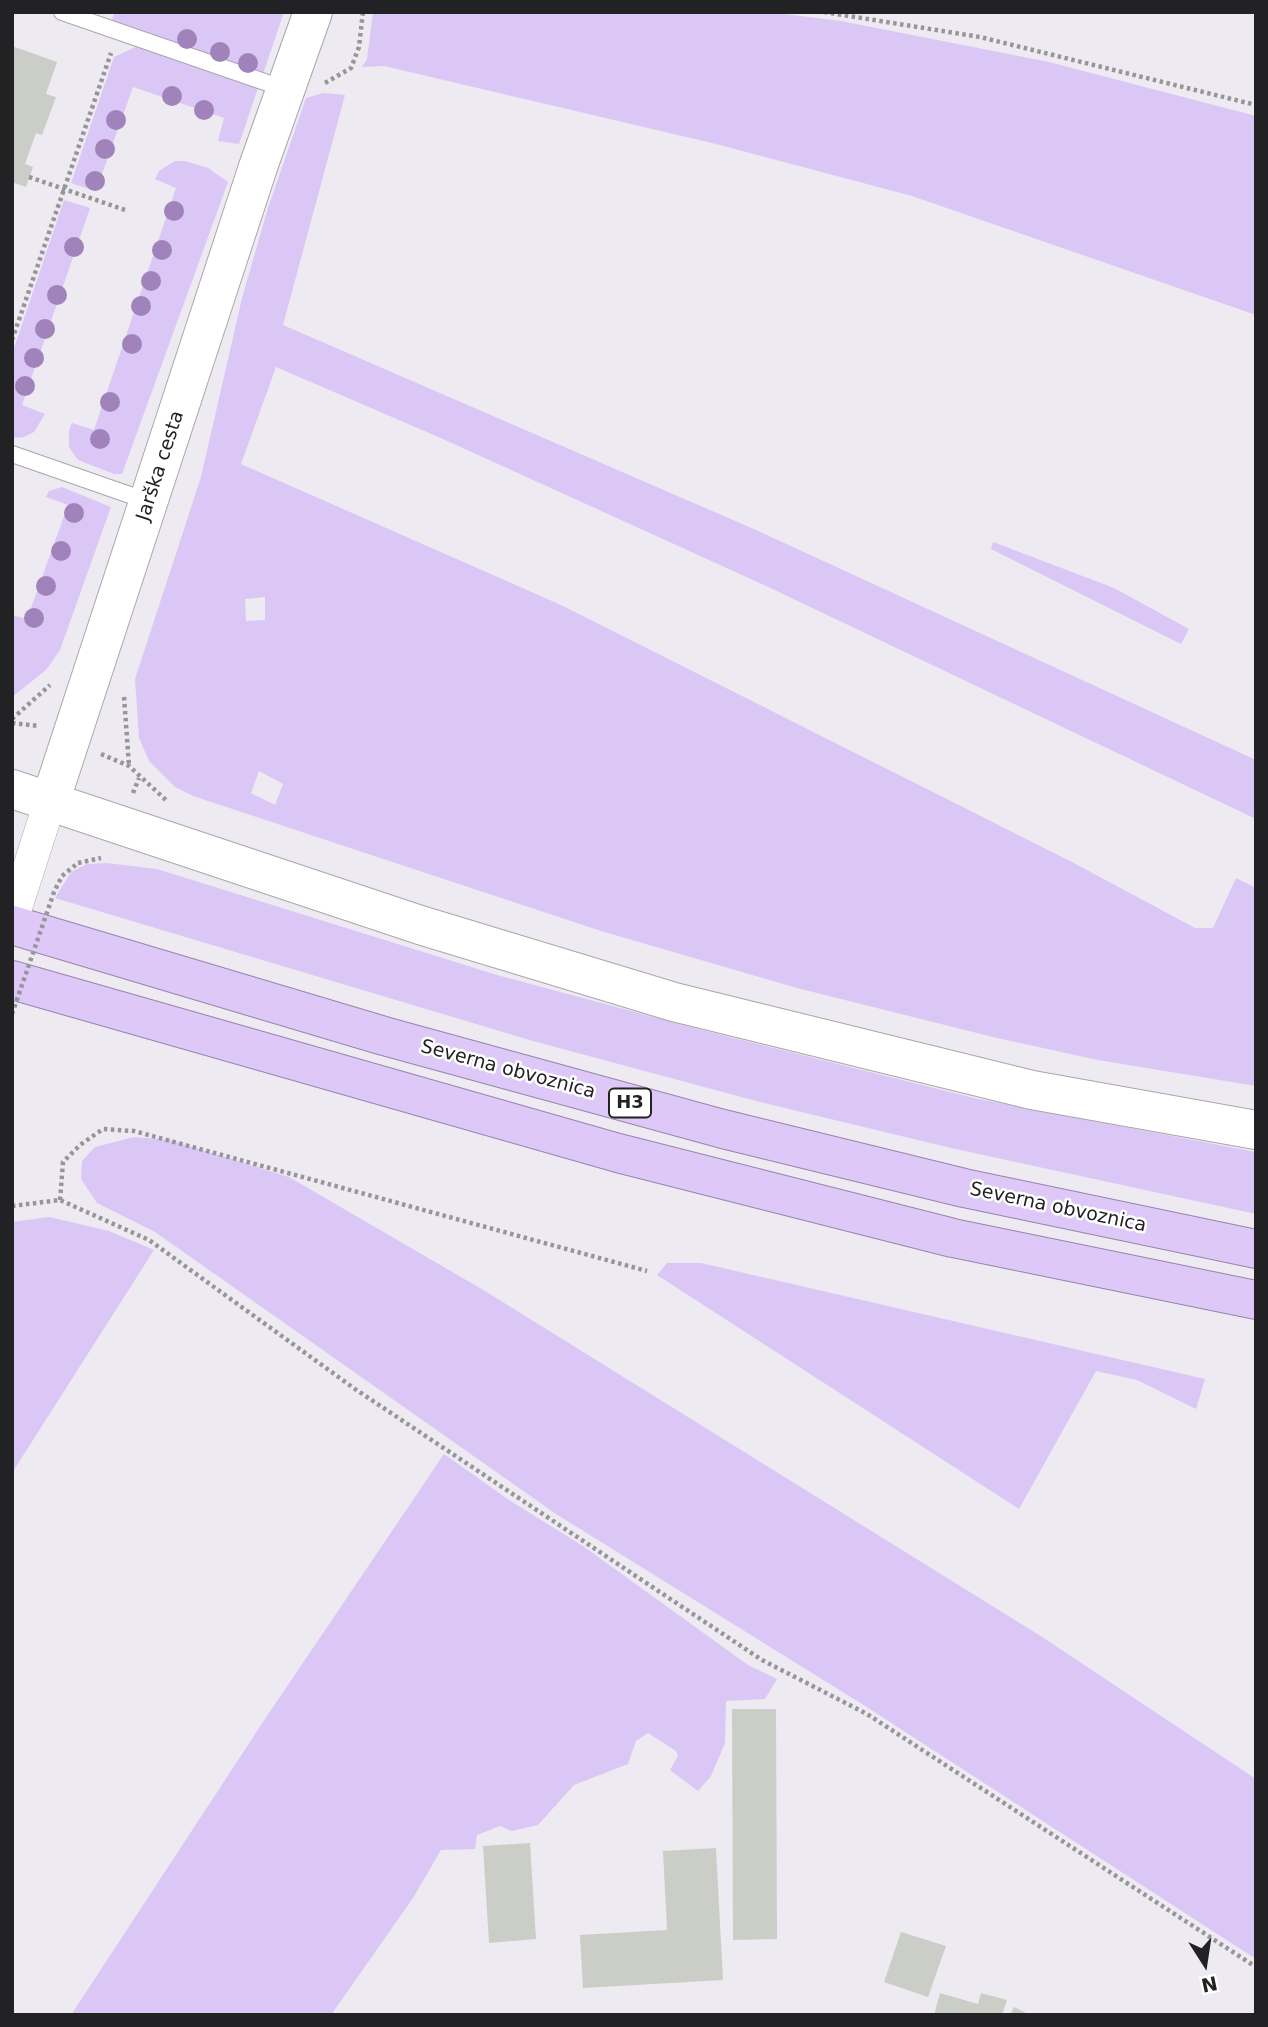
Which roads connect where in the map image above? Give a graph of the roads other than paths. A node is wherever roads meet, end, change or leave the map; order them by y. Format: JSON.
{"nodes":[{"id":1,"x":62,"y":12,"type":"edge"},
{"id":2,"x":313,"y":12,"type":"edge"},
{"id":3,"x":288,"y":83,"type":"junction"},
{"id":4,"x":12,"y":454,"type":"edge"},
{"id":5,"x":150,"y":502,"type":"junction"},
{"id":6,"x":12,"y":789,"type":"edge"},
{"id":7,"x":50,"y":802,"type":"junction"},
{"id":8,"x":12,"y":920,"type":"edge"},
{"id":9,"x":12,"y":925,"type":"edge"},
{"id":10,"x":12,"y":980,"type":"edge"},
{"id":11,"x":1256,"y":1130,"type":"edge"},
{"id":12,"x":1256,"y":1249,"type":"edge"},
{"id":13,"x":1256,"y":1300,"type":"edge"}],
"edges":[{"from":1,"to":3,"type":"lane"},
{"from":2,"to":3,"type":"street","name":"Jarška cesta"},
{"from":3,"to":5,"type":"street","name":"Jarška cesta"},
{"from":4,"to":5,"type":"lane"},
{"from":5,"to":7,"type":"street","name":"Jarška cesta"},
{"from":6,"to":7,"type":"street"},
{"from":7,"to":8,"type":"street","name":"Jarška cesta"},
{"from":7,"to":11,"type":"street"},
{"from":9,"to":12,"type":"highway","name":"Severna obvoznica","number":"H3"},
{"from":10,"to":13,"type":"highway"}]}
